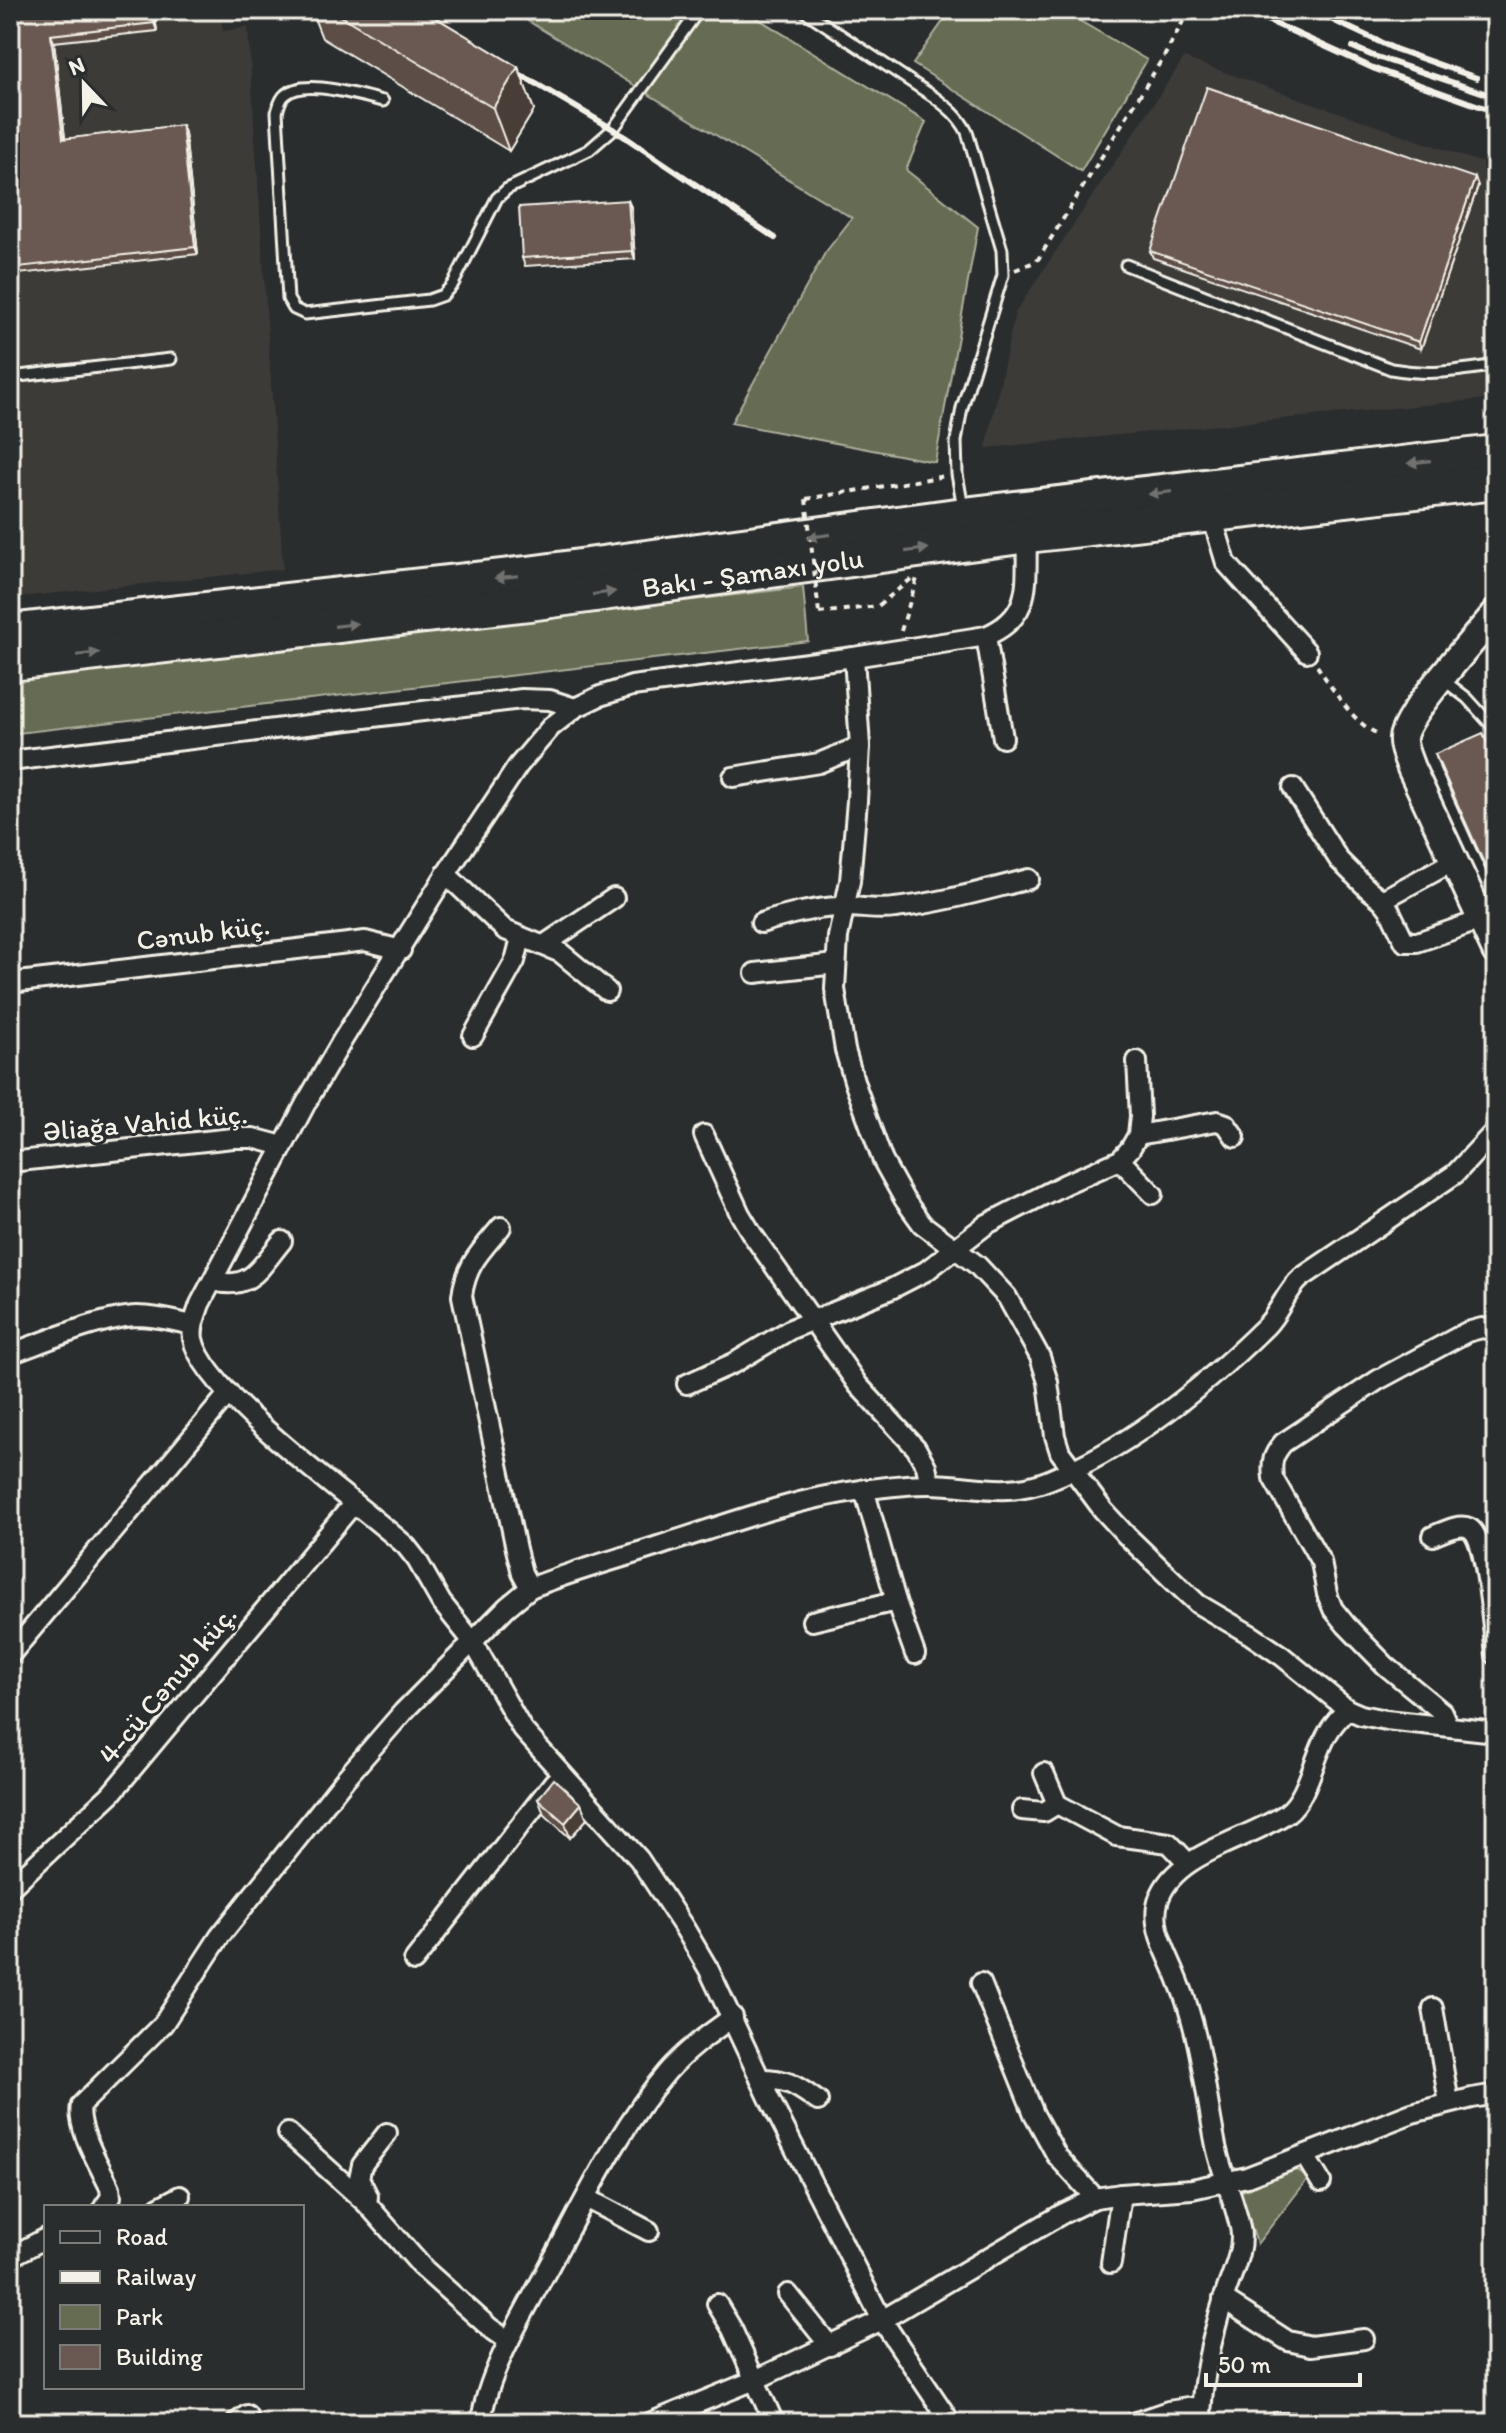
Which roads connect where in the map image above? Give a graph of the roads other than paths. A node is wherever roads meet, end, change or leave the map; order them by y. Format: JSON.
{"nodes":[{"id":1,"x":699,"y":10,"type":"edge"},
{"id":2,"x":803,"y":10,"type":"edge"},
{"id":3,"x":383,"y":101,"type":"dead end"},
{"id":4,"x":1126,"y":265,"type":"dead end"},
{"id":5,"x":171,"y":359,"type":"dead end"},
{"id":6,"x":1496,"y":365,"type":"edge"},
{"id":7,"x":10,"y":377,"type":"edge"},
{"id":8,"x":1496,"y":453,"type":"edge"},
{"id":9,"x":1496,"y":482,"type":"edge"},
{"id":10,"x":1211,"y":513,"type":"junction"},
{"id":11,"x":964,"y":515,"type":"junction"},
{"id":12,"x":1027,"y":535,"type":"junction"},
{"id":13,"x":1496,"y":613,"type":"edge"},
{"id":14,"x":10,"y":632,"type":"edge"},
{"id":15,"x":986,"y":636,"type":"junction"},
{"id":16,"x":1307,"y":652,"type":"road end"},
{"id":17,"x":854,"y":657,"type":"junction"},
{"id":18,"x":10,"y":663,"type":"edge"},
{"id":19,"x":1442,"y":679,"type":"junction"},
{"id":20,"x":575,"y":708,"type":"junction"},
{"id":21,"x":1496,"y":730,"type":"edge"},
{"id":22,"x":1003,"y":738,"type":"dead end"},
{"id":23,"x":860,"y":746,"type":"junction"},
{"id":24,"x":10,"y":761,"type":"edge"},
{"id":25,"x":733,"y":777,"type":"dead end"},
{"id":26,"x":1293,"y":788,"type":"dead end"},
{"id":27,"x":1454,"y":861,"type":"junction"},
{"id":28,"x":446,"y":874,"type":"junction"},
{"id":29,"x":1029,"y":879,"type":"dead end"},
{"id":30,"x":614,"y":898,"type":"dead end"},
{"id":31,"x":1382,"y":900,"type":"junction"},
{"id":32,"x":844,"y":907,"type":"junction"},
{"id":33,"x":1481,"y":920,"type":"junction"},
{"id":34,"x":761,"y":923,"type":"dead end"},
{"id":35,"x":521,"y":938,"type":"junction"},
{"id":36,"x":544,"y":945,"type":"junction"},
{"id":37,"x":401,"y":950,"type":"junction"},
{"id":38,"x":1496,"y":951,"type":"edge"},
{"id":39,"x":836,"y":964,"type":"junction"},
{"id":40,"x":755,"y":973,"type":"dead end"},
{"id":41,"x":10,"y":983,"type":"edge"},
{"id":42,"x":607,"y":991,"type":"dead end"},
{"id":43,"x":473,"y":1036,"type":"dead end"},
{"id":44,"x":1137,"y":1061,"type":"dead end"},
{"id":45,"x":1496,"y":1130,"type":"edge"},
{"id":46,"x":704,"y":1135,"type":"dead end"},
{"id":47,"x":1138,"y":1135,"type":"junction"},
{"id":48,"x":1235,"y":1137,"type":"dead end"},
{"id":49,"x":283,"y":1146,"type":"junction"},
{"id":50,"x":1120,"y":1160,"type":"junction"},
{"id":51,"x":10,"y":1162,"type":"edge"},
{"id":52,"x":1153,"y":1194,"type":"dead end"},
{"id":53,"x":501,"y":1227,"type":"dead end"},
{"id":54,"x":282,"y":1241,"type":"dead end"},
{"id":55,"x":956,"y":1249,"type":"junction"},
{"id":56,"x":214,"y":1281,"type":"junction"},
{"id":57,"x":812,"y":1319,"type":"junction"},
{"id":58,"x":192,"y":1325,"type":"junction"},
{"id":59,"x":1496,"y":1331,"type":"edge"},
{"id":60,"x":10,"y":1354,"type":"edge"},
{"id":61,"x":687,"y":1384,"type":"dead end"},
{"id":62,"x":229,"y":1393,"type":"junction"},
{"id":63,"x":1071,"y":1469,"type":"junction"},
{"id":64,"x":930,"y":1484,"type":"junction"},
{"id":65,"x":864,"y":1489,"type":"junction"},
{"id":66,"x":354,"y":1503,"type":"junction"},
{"id":67,"x":1433,"y":1536,"type":"dead end"},
{"id":68,"x":530,"y":1588,"type":"junction"},
{"id":69,"x":896,"y":1601,"type":"junction"},
{"id":70,"x":812,"y":1621,"type":"dead end"},
{"id":71,"x":473,"y":1642,"type":"junction"},
{"id":72,"x":915,"y":1654,"type":"dead end"},
{"id":73,"x":10,"y":1655,"type":"edge"},
{"id":74,"x":1496,"y":1655,"type":"edge"},
{"id":75,"x":1347,"y":1709,"type":"junction"},
{"id":76,"x":1448,"y":1726,"type":"junction"},
{"id":77,"x":1496,"y":1732,"type":"edge"},
{"id":78,"x":561,"y":1773,"type":"junction"},
{"id":79,"x":1044,"y":1773,"type":"dead end"},
{"id":80,"x":1057,"y":1804,"type":"junction"},
{"id":81,"x":1022,"y":1810,"type":"dead end"},
{"id":82,"x":1188,"y":1863,"type":"junction"},
{"id":83,"x":10,"y":1888,"type":"edge"},
{"id":84,"x":414,"y":1961,"type":"dead end"},
{"id":85,"x":981,"y":1983,"type":"dead end"},
{"id":86,"x":1433,"y":2008,"type":"dead end"},
{"id":87,"x":733,"y":2017,"type":"junction"},
{"id":88,"x":760,"y":2079,"type":"junction"},
{"id":89,"x":1496,"y":2094,"type":"edge"},
{"id":90,"x":818,"y":2101,"type":"dead end"},
{"id":91,"x":1449,"y":2103,"type":"junction"},
{"id":92,"x":288,"y":2133,"type":"dead end"},
{"id":93,"x":387,"y":2133,"type":"dead end"},
{"id":94,"x":1305,"y":2156,"type":"junction"},
{"id":95,"x":1225,"y":2182,"type":"junction"},
{"id":96,"x":1321,"y":2182,"type":"dead end"},
{"id":97,"x":1121,"y":2194,"type":"junction"},
{"id":98,"x":180,"y":2196,"type":"dead end"},
{"id":99,"x":586,"y":2198,"type":"junction"},
{"id":100,"x":1095,"y":2198,"type":"junction"},
{"id":101,"x":367,"y":2204,"type":"junction"},
{"id":102,"x":105,"y":2205,"type":"edge"},
{"id":103,"x":163,"y":2205,"type":"edge"},
{"id":104,"x":649,"y":2231,"type":"dead end"},
{"id":105,"x":44,"y":2239,"type":"edge"},
{"id":106,"x":10,"y":2257,"type":"edge"},
{"id":107,"x":1111,"y":2263,"type":"dead end"},
{"id":108,"x":788,"y":2294,"type":"dead end"},
{"id":109,"x":1223,"y":2299,"type":"junction"},
{"id":110,"x":717,"y":2304,"type":"dead end"},
{"id":111,"x":882,"y":2320,"type":"junction"},
{"id":112,"x":1364,"y":2339,"type":"dead end"},
{"id":113,"x":509,"y":2341,"type":"junction"},
{"id":114,"x":830,"y":2346,"type":"junction"},
{"id":115,"x":755,"y":2380,"type":"junction"},
{"id":116,"x":1201,"y":2415,"type":"edge"},
{"id":117,"x":481,"y":2423,"type":"edge"},
{"id":118,"x":649,"y":2423,"type":"edge"},
{"id":119,"x":774,"y":2423,"type":"edge"},
{"id":120,"x":951,"y":2423,"type":"edge"},
{"id":121,"x":1133,"y":2423,"type":"edge"},
{"id":122,"x":1276,"y":2423,"type":"edge"},
{"id":123,"x":1301,"y":2423,"type":"edge"}],
"edges":[{"from":1,"to":3,"type":"lane"},
{"from":2,"to":11,"type":"lane"},
{"from":4,"to":6,"type":"lane"},
{"from":5,"to":7,"type":"lane"},
{"from":8,"to":11,"type":"highway","name":"Bakı - Şamaxı yolu","one_way":true},
{"from":9,"to":10,"type":"highway","name":"Bakı - Şamaxı yolu"},
{"from":10,"to":12,"type":"highway","name":"Bakı - Şamaxı yolu"},
{"from":10,"to":16,"type":"street"},
{"from":11,"to":14,"type":"highway","name":"Bakı - Şamaxı yolu","one_way":true},
{"from":12,"to":15,"type":"street"},
{"from":18,"to":12,"type":"highway","name":"Bakı - Şamaxı yolu","one_way":true},
{"from":13,"to":19,"type":"street"},
{"from":15,"to":17,"type":"street"},
{"from":15,"to":22,"type":"street"},
{"from":17,"to":20,"type":"street"},
{"from":17,"to":23,"type":"street"},
{"from":19,"to":21,"type":"lane"},
{"from":19,"to":27,"type":"street"},
{"from":20,"to":24,"type":"street"},
{"from":20,"to":28,"type":"street"},
{"from":23,"to":25,"type":"street"},
{"from":23,"to":32,"type":"street"},
{"from":26,"to":31,"type":"street"},
{"from":27,"to":31,"type":"street"},
{"from":27,"to":33,"type":"street"},
{"from":28,"to":35,"type":"street"},
{"from":28,"to":37,"type":"street"},
{"from":29,"to":32,"type":"street"},
{"from":30,"to":36,"type":"street"},
{"from":31,"to":33,"type":"street"},
{"from":32,"to":34,"type":"street"},
{"from":32,"to":39,"type":"street"},
{"from":33,"to":38,"type":"street"},
{"from":35,"to":36,"type":"street"},
{"from":35,"to":43,"type":"street"},
{"from":36,"to":42,"type":"street"},
{"from":37,"to":41,"type":"street","name":"Cənub küç."},
{"from":37,"to":49,"type":"street"},
{"from":39,"to":40,"type":"street"},
{"from":39,"to":55,"type":"street"},
{"from":44,"to":47,"type":"street"},
{"from":45,"to":63,"type":"street"},
{"from":46,"to":57,"type":"street"},
{"from":47,"to":48,"type":"street"},
{"from":47,"to":50,"type":"street"},
{"from":49,"to":51,"type":"street","name":"Əliağa Vahid küç."},
{"from":49,"to":56,"type":"street"},
{"from":50,"to":52,"type":"street"},
{"from":50,"to":55,"type":"street"},
{"from":53,"to":68,"type":"street"},
{"from":54,"to":56,"type":"street"},
{"from":55,"to":57,"type":"street"},
{"from":55,"to":63,"type":"street"},
{"from":56,"to":58,"type":"street"},
{"from":57,"to":61,"type":"street"},
{"from":57,"to":64,"type":"street"},
{"from":58,"to":60,"type":"street"},
{"from":58,"to":62,"type":"street"},
{"from":59,"to":76,"type":"street"},
{"from":62,"to":66,"type":"street"},
{"from":62,"to":73,"type":"street"},
{"from":63,"to":64,"type":"street"},
{"from":63,"to":75,"type":"street"},
{"from":64,"to":65,"type":"street"},
{"from":65,"to":68,"type":"street"},
{"from":65,"to":69,"type":"street"},
{"from":66,"to":71,"type":"street"},
{"from":66,"to":83,"type":"street","name":"4-cü Cənub küç."},
{"from":67,"to":74,"type":"street"},
{"from":68,"to":71,"type":"street"},
{"from":69,"to":70,"type":"street"},
{"from":69,"to":72,"type":"street"},
{"from":71,"to":78,"type":"street"},
{"from":71,"to":102,"type":"street"},
{"from":75,"to":76,"type":"street"},
{"from":75,"to":82,"type":"street"},
{"from":76,"to":77,"type":"street"},
{"from":78,"to":84,"type":"street"},
{"from":78,"to":87,"type":"street"},
{"from":79,"to":80,"type":"street"},
{"from":80,"to":81,"type":"street"},
{"from":80,"to":82,"type":"street"},
{"from":82,"to":95,"type":"street"},
{"from":85,"to":100,"type":"street"},
{"from":86,"to":91,"type":"street"},
{"from":87,"to":88,"type":"street"},
{"from":87,"to":99,"type":"street"},
{"from":88,"to":90,"type":"street"},
{"from":88,"to":111,"type":"street"},
{"from":89,"to":91,"type":"street"},
{"from":91,"to":94,"type":"street"},
{"from":92,"to":101,"type":"street"},
{"from":93,"to":101,"type":"street"},
{"from":94,"to":95,"type":"street"},
{"from":94,"to":96,"type":"street"},
{"from":95,"to":97,"type":"street"},
{"from":95,"to":109,"type":"street"},
{"from":97,"to":100,"type":"street"},
{"from":97,"to":107,"type":"street"},
{"from":98,"to":103,"type":"street"},
{"from":99,"to":104,"type":"street"},
{"from":99,"to":113,"type":"street"},
{"from":100,"to":111,"type":"street"},
{"from":101,"to":113,"type":"street"},
{"from":105,"to":106,"type":"street"},
{"from":108,"to":114,"type":"street"},
{"from":109,"to":112,"type":"street"},
{"from":109,"to":116,"type":"street"},
{"from":110,"to":115,"type":"street"},
{"from":111,"to":114,"type":"street"},
{"from":111,"to":120,"type":"street"},
{"from":113,"to":117,"type":"street"},
{"from":114,"to":115,"type":"street"},
{"from":115,"to":118,"type":"street"},
{"from":115,"to":119,"type":"street"},
{"from":116,"to":121,"type":"street"},
{"from":122,"to":123,"type":"street"}]}
